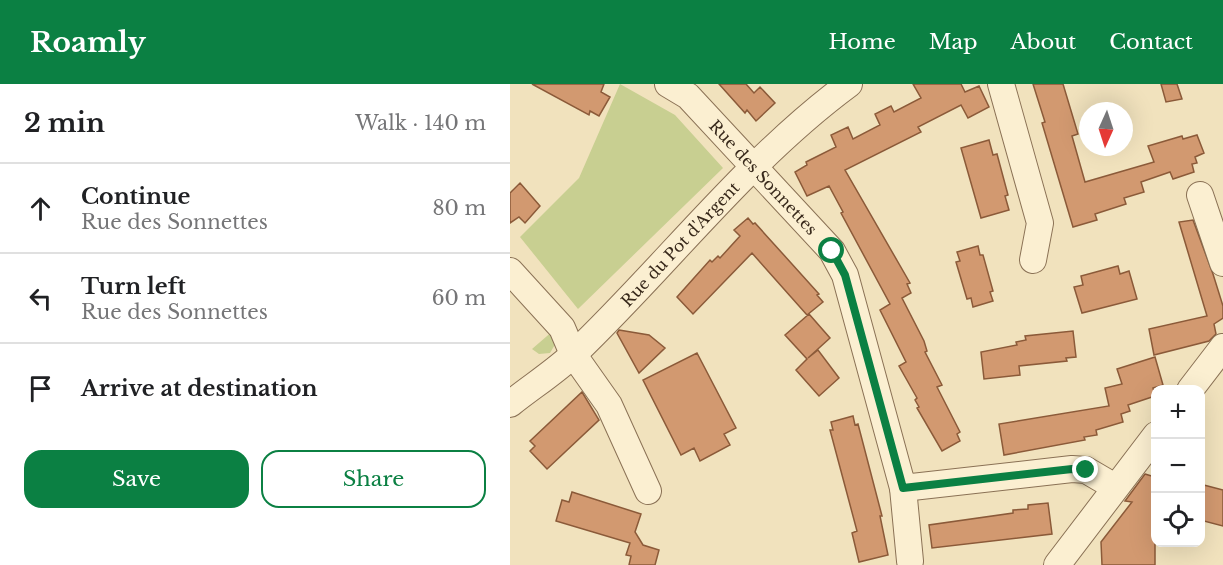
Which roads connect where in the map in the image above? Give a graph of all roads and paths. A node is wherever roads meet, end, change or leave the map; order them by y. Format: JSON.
{"nodes":[{"id":1,"x":668,"y":84,"type":"edge"},
{"id":2,"x":849,"y":84,"type":"edge"},
{"id":3,"x":1001,"y":84,"type":"edge"},
{"id":4,"x":754,"y":168,"type":"junction"},
{"id":5,"x":1200,"y":195,"type":"dead end"},
{"id":6,"x":1033,"y":260,"type":"dead end"},
{"id":7,"x":1223,"y":262,"type":"edge"},
{"id":8,"x":510,"y":271,"type":"edge"},
{"id":9,"x":1223,"y":347,"type":"edge"},
{"id":10,"x":573,"y":354,"type":"junction"},
{"id":11,"x":1194,"y":385,"type":"edge"},
{"id":12,"x":510,"y":404,"type":"edge"},
{"id":13,"x":1152,"y":439,"type":"edge"},
{"id":14,"x":1115,"y":487,"type":"junction"},
{"id":15,"x":903,"y":488,"type":"junction"},
{"id":16,"x":648,"y":491,"type":"dead end"},
{"id":17,"x":910,"y":561,"type":"dead end"},
{"id":18,"x":1057,"y":565,"type":"edge"}],
"edges":[{"from":1,"to":4,"type":"street","name":"Rue des Sonnettes"},
{"from":2,"to":4,"type":"street","name":"Rue du Pot d'Argent"},
{"from":3,"to":6,"type":"street"},
{"from":4,"to":10,"type":"street","name":"Rue du Pot d'Argent"},
{"from":4,"to":15,"type":"street","name":"Rue des Sonnettes"},
{"from":5,"to":7,"type":"street"},
{"from":8,"to":10,"type":"street"},
{"from":9,"to":11,"type":"street"},
{"from":10,"to":12,"type":"street","name":"Rue du Pot d'Argent"},
{"from":10,"to":16,"type":"street"},
{"from":13,"to":14,"type":"street"},
{"from":14,"to":15,"type":"street"},
{"from":14,"to":18,"type":"street"},
{"from":15,"to":17,"type":"street","name":"Rue des Sonnettes"}]}
